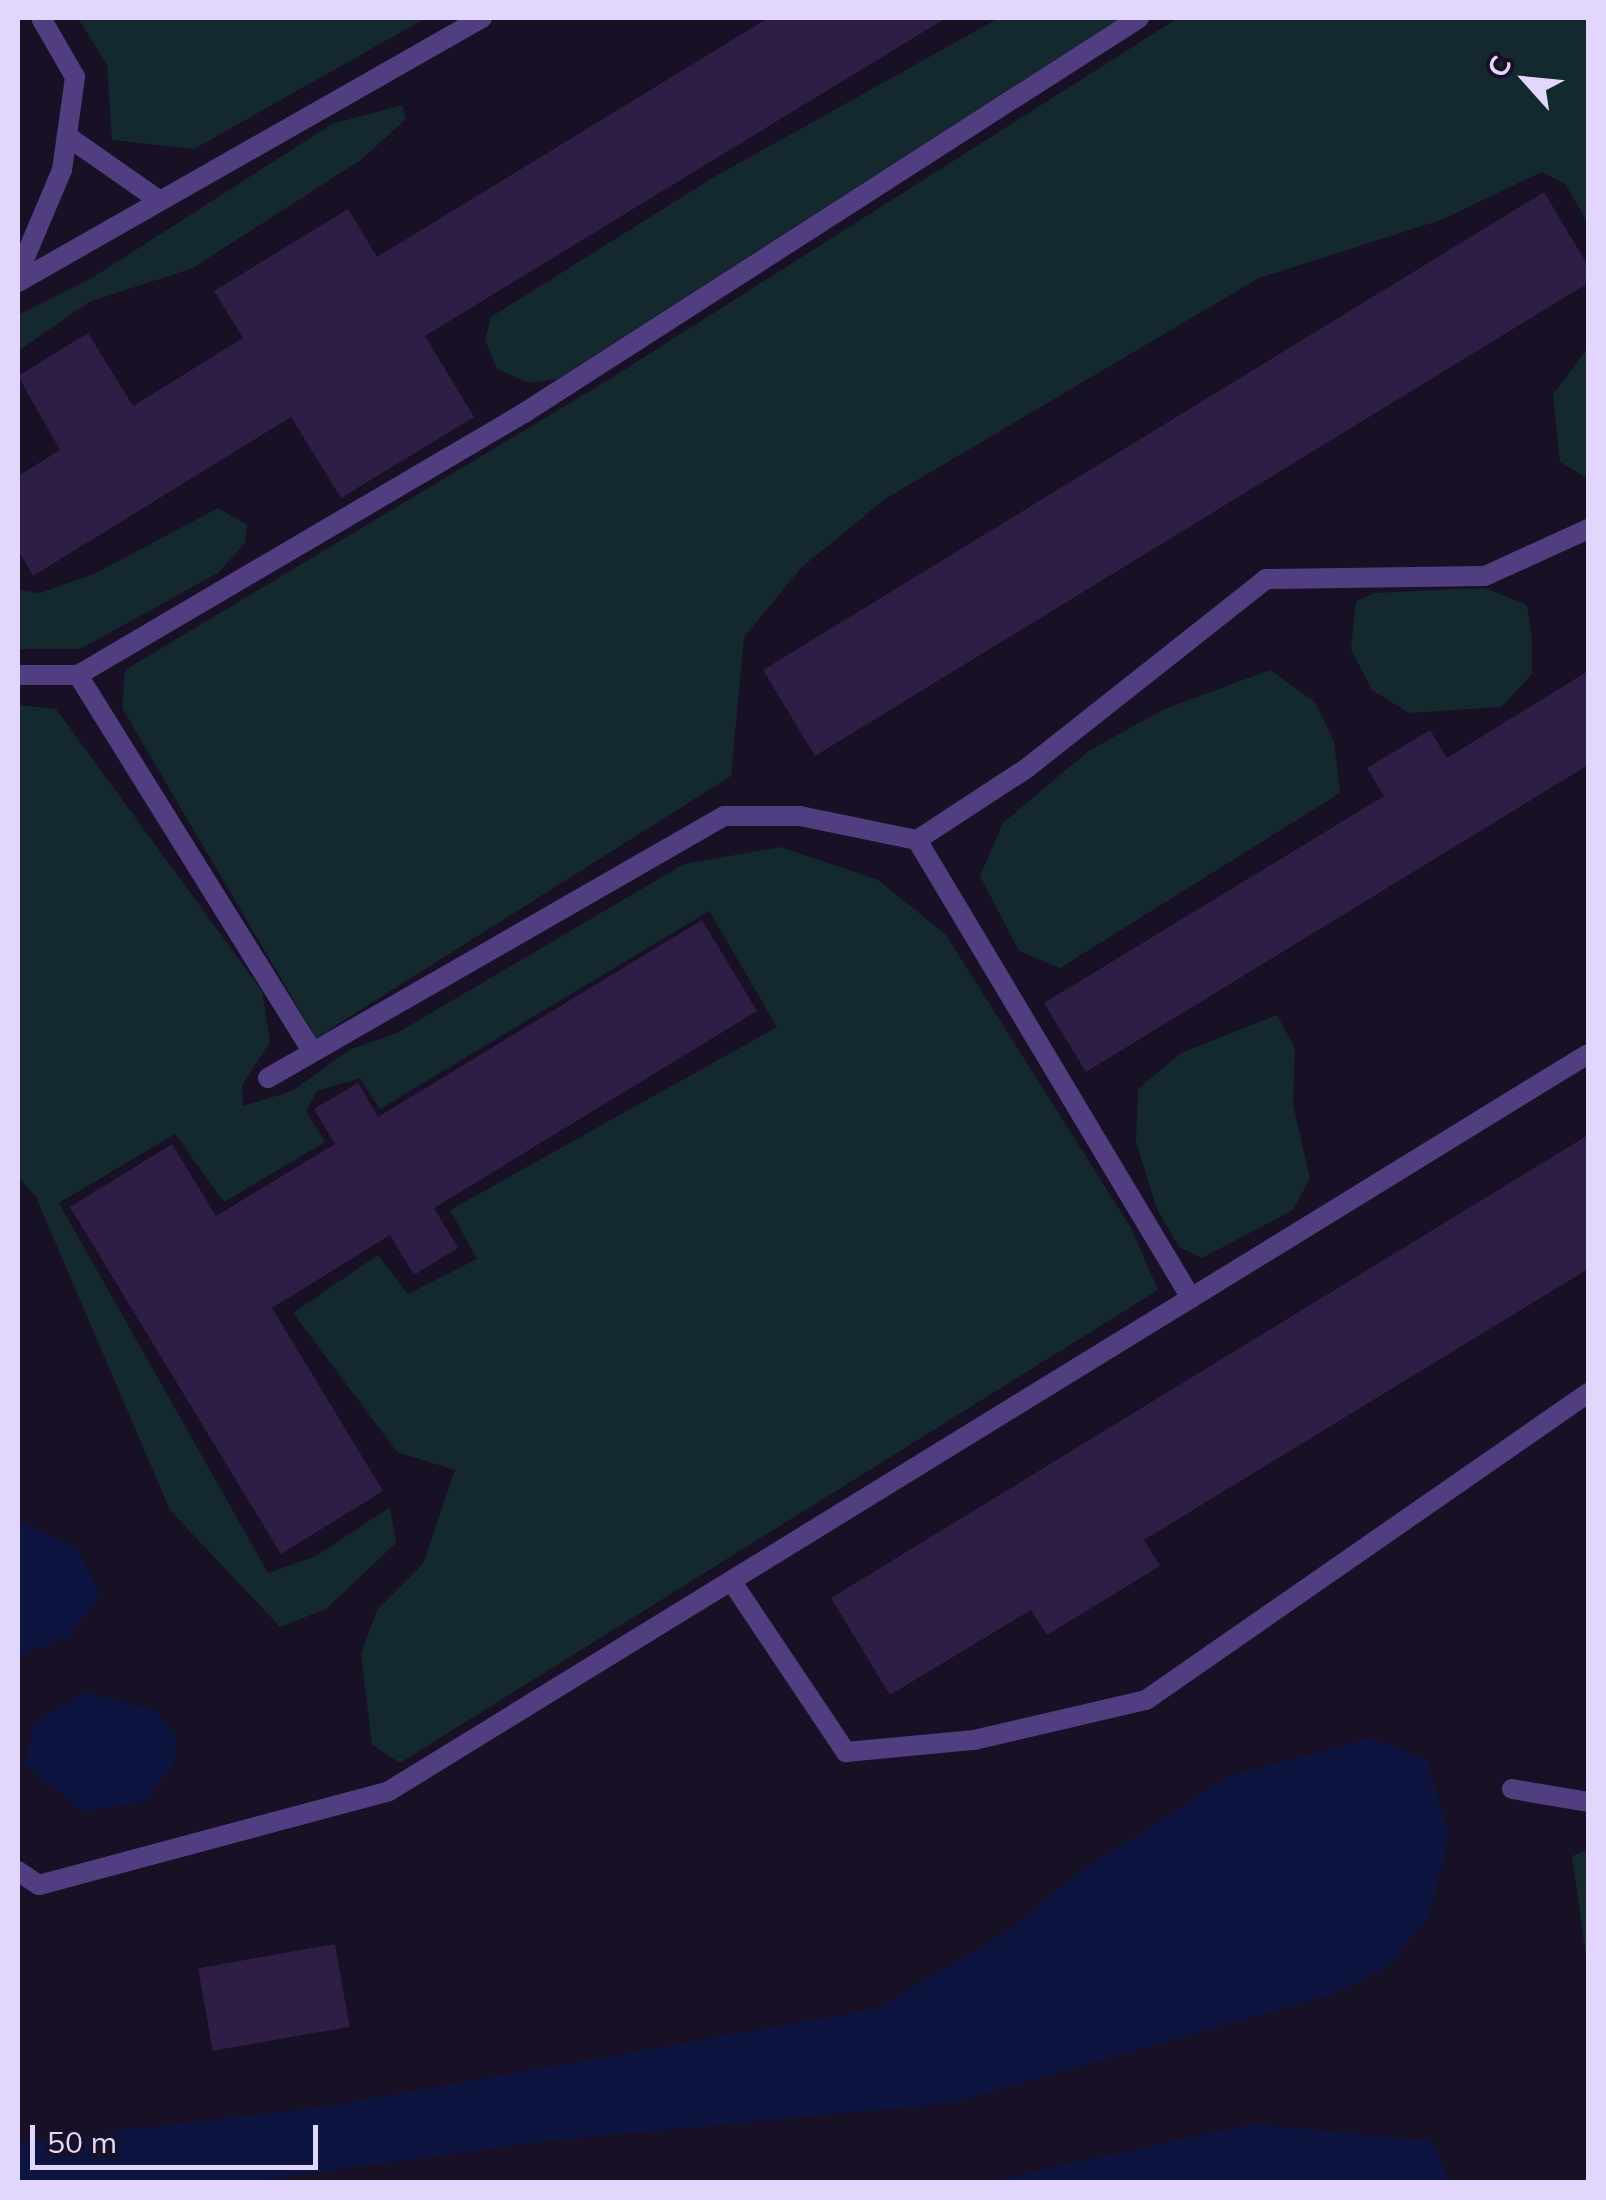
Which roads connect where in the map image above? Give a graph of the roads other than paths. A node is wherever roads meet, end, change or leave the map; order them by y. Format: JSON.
{"nodes":[{"id":1,"x":41,"y":18,"type":"edge"},
{"id":2,"x":482,"y":18,"type":"edge"},
{"id":3,"x":1139,"y":18,"type":"edge"},
{"id":4,"x":67,"y":136,"type":"junction"},
{"id":5,"x":160,"y":200,"type":"junction"},
{"id":6,"x":18,"y":274,"type":"edge"},
{"id":7,"x":18,"y":282,"type":"edge"},
{"id":8,"x":1588,"y":529,"type":"edge"},
{"id":9,"x":18,"y":674,"type":"edge"},
{"id":10,"x":78,"y":675,"type":"junction"},
{"id":11,"x":917,"y":840,"type":"junction"},
{"id":12,"x":313,"y":1052,"type":"junction"},
{"id":13,"x":1588,"y":1054,"type":"edge"},
{"id":14,"x":268,"y":1078,"type":"dead end"},
{"id":15,"x":1191,"y":1298,"type":"junction"},
{"id":16,"x":1588,"y":1393,"type":"edge"},
{"id":17,"x":732,"y":1582,"type":"junction"},
{"id":18,"x":1512,"y":1789,"type":"dead end"},
{"id":19,"x":1588,"y":1802,"type":"edge"},
{"id":20,"x":18,"y":1871,"type":"edge"}],
"edges":[{"from":1,"to":4,"type":"lane"},
{"from":2,"to":5,"type":"lane"},
{"from":3,"to":10,"type":"lane"},
{"from":4,"to":5,"type":"lane"},
{"from":4,"to":6,"type":"lane"},
{"from":5,"to":7,"type":"lane"},
{"from":8,"to":11,"type":"lane"},
{"from":9,"to":10,"type":"lane"},
{"from":10,"to":12,"type":"lane"},
{"from":11,"to":12,"type":"lane"},
{"from":11,"to":15,"type":"lane"},
{"from":12,"to":14,"type":"lane"},
{"from":13,"to":15,"type":"lane"},
{"from":15,"to":17,"type":"lane"},
{"from":16,"to":17,"type":"lane"},
{"from":17,"to":20,"type":"lane"},
{"from":18,"to":19,"type":"lane"}]}
